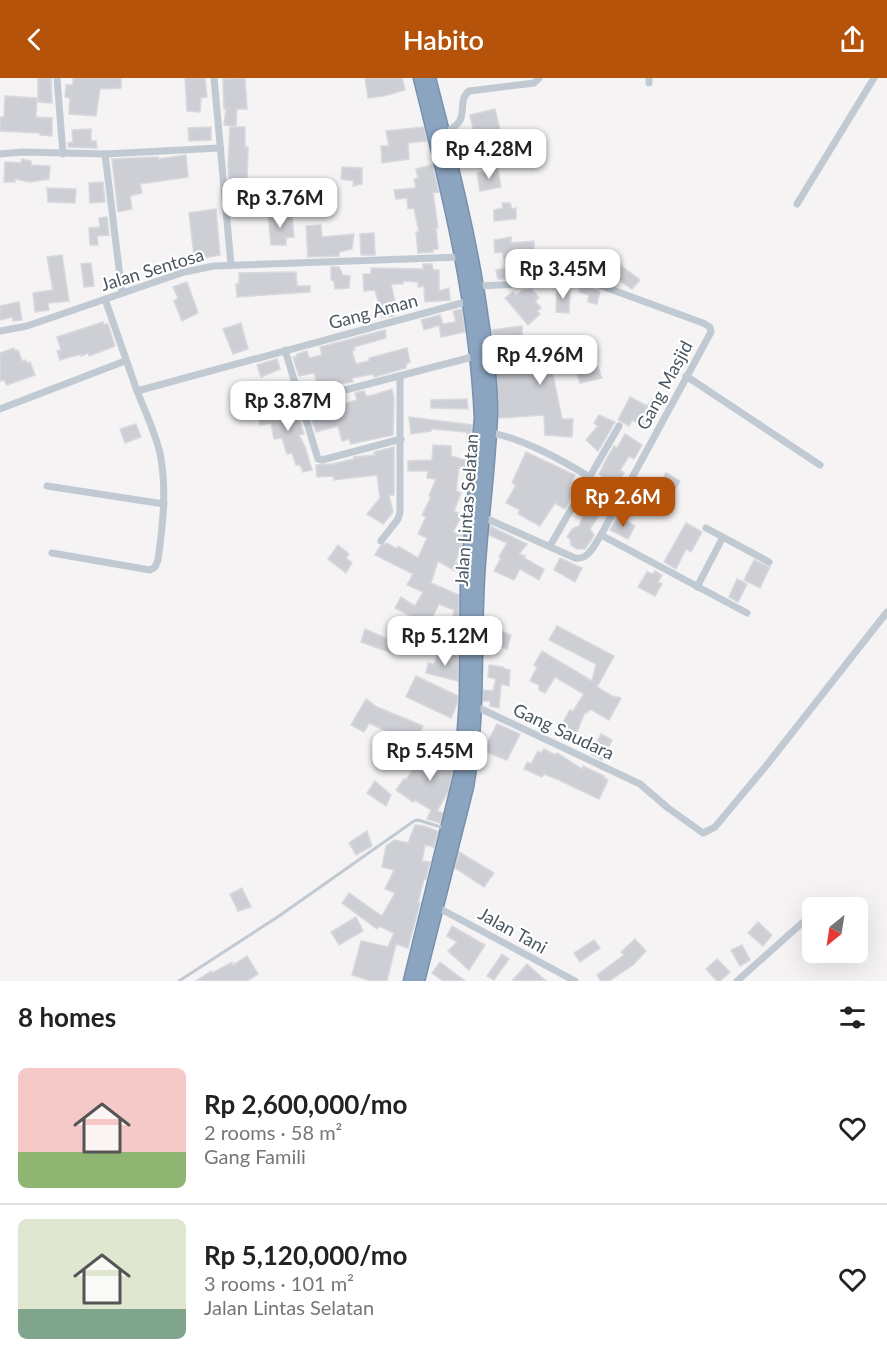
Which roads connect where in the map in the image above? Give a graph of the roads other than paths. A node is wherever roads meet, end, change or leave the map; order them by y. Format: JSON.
{"nodes":[{"id":1,"x":57,"y":78,"type":"edge"},
{"id":2,"x":214,"y":78,"type":"edge"},
{"id":3,"x":420,"y":78,"type":"edge"},
{"id":4,"x":429,"y":78,"type":"edge"},
{"id":5,"x":539,"y":78,"type":"edge"},
{"id":6,"x":874,"y":78,"type":"edge"},
{"id":7,"x":444,"y":135,"type":"junction"},
{"id":8,"x":220,"y":148,"type":"junction"},
{"id":9,"x":0,"y":154,"type":"edge"},
{"id":10,"x":63,"y":154,"type":"junction"},
{"id":11,"x":105,"y":154,"type":"junction"},
{"id":12,"x":444,"y":155,"type":"junction"},
{"id":13,"x":797,"y":204,"type":"dead end"},
{"id":14,"x":462,"y":257,"type":"junction"},
{"id":15,"x":231,"y":265,"type":"junction"},
{"id":16,"x":477,"y":286,"type":"junction"},
{"id":17,"x":122,"y":293,"type":"junction"},
{"id":18,"x":105,"y":298,"type":"junction"},
{"id":19,"x":469,"y":301,"type":"junction"},
{"id":20,"x":0,"y":331,"type":"edge"},
{"id":21,"x":285,"y":350,"type":"junction"},
{"id":22,"x":476,"y":356,"type":"junction"},
{"id":23,"x":125,"y":361,"type":"junction"},
{"id":24,"x":400,"y":376,"type":"junction"},
{"id":25,"x":686,"y":376,"type":"junction"},
{"id":26,"x":137,"y":392,"type":"junction"},
{"id":27,"x":299,"y":402,"type":"junction"},
{"id":28,"x":0,"y":409,"type":"edge"},
{"id":29,"x":620,"y":426,"type":"dead end"},
{"id":30,"x":490,"y":433,"type":"junction"},
{"id":31,"x":401,"y":439,"type":"junction"},
{"id":32,"x":820,"y":465,"type":"dead end"},
{"id":33,"x":590,"y":477,"type":"junction"},
{"id":34,"x":47,"y":486,"type":"dead end"},
{"id":35,"x":164,"y":504,"type":"junction"},
{"id":36,"x":483,"y":517,"type":"junction"},
{"id":37,"x":706,"y":528,"type":"dead end"},
{"id":38,"x":601,"y":535,"type":"junction"},
{"id":39,"x":723,"y":537,"type":"junction"},
{"id":40,"x":381,"y":541,"type":"dead end"},
{"id":41,"x":550,"y":546,"type":"junction"},
{"id":42,"x":52,"y":553,"type":"dead end"},
{"id":43,"x":769,"y":562,"type":"dead end"},
{"id":44,"x":697,"y":587,"type":"junction"},
{"id":45,"x":887,"y":612,"type":"edge"},
{"id":46,"x":747,"y":613,"type":"dead end"},
{"id":47,"x":472,"y":620,"type":"junction"},
{"id":48,"x":475,"y":706,"type":"junction"},
{"id":49,"x":447,"y":829,"type":"junction"},
{"id":50,"x":437,"y":906,"type":"junction"},
{"id":51,"x":802,"y":923,"type":"dead end"},
{"id":52,"x":179,"y":981,"type":"edge"},
{"id":53,"x":410,"y":981,"type":"edge"},
{"id":54,"x":418,"y":981,"type":"edge"},
{"id":55,"x":575,"y":981,"type":"edge"},
{"id":56,"x":737,"y":981,"type":"edge"}],
"edges":[{"from":1,"to":10,"type":"street"},
{"from":2,"to":8,"type":"street"},
{"from":3,"to":12,"type":"highway","name":"Jalan Lintas Selatan"},
{"from":4,"to":7,"type":"highway","name":"Jalan Lintas Selatan"},
{"from":5,"to":7,"type":"street"},
{"from":6,"to":13,"type":"street"},
{"from":7,"to":12,"type":"highway","name":"Jalan Lintas Selatan"},
{"from":8,"to":11,"type":"street"},
{"from":8,"to":15,"type":"street"},
{"from":9,"to":10,"type":"street"},
{"from":10,"to":11,"type":"street"},
{"from":11,"to":17,"type":"street"},
{"from":12,"to":14,"type":"highway","name":"Jalan Lintas Selatan"},
{"from":12,"to":16,"type":"highway","name":"Jalan Lintas Selatan"},
{"from":14,"to":15,"type":"street","name":"Jalan Sentosa"},
{"from":14,"to":19,"type":"highway","name":"Jalan Lintas Selatan"},
{"from":15,"to":17,"type":"street","name":"Jalan Sentosa"},
{"from":16,"to":25,"type":"street","name":"Gang Masjid"},
{"from":16,"to":30,"type":"highway","name":"Jalan Lintas Selatan"},
{"from":17,"to":18,"type":"street","name":"Jalan Sentosa"},
{"from":18,"to":20,"type":"street","name":"Jalan Sentosa"},
{"from":18,"to":23,"type":"street"},
{"from":19,"to":21,"type":"street","name":"Gang Aman"},
{"from":19,"to":22,"type":"highway","name":"Jalan Lintas Selatan"},
{"from":21,"to":26,"type":"street","name":"Gang Aman"},
{"from":21,"to":27,"type":"street"},
{"from":22,"to":24,"type":"street"},
{"from":22,"to":47,"type":"highway","name":"Jalan Lintas Selatan"},
{"from":23,"to":26,"type":"street"},
{"from":23,"to":28,"type":"street"},
{"from":24,"to":27,"type":"street"},
{"from":24,"to":31,"type":"street"},
{"from":25,"to":32,"type":"street"},
{"from":25,"to":38,"type":"street","name":"Gang Masjid"},
{"from":26,"to":35,"type":"street"},
{"from":27,"to":31,"type":"street"},
{"from":29,"to":33,"type":"street"},
{"from":30,"to":33,"type":"street"},
{"from":30,"to":36,"type":"highway","name":"Jalan Lintas Selatan"},
{"from":31,"to":40,"type":"street"},
{"from":33,"to":41,"type":"street"},
{"from":34,"to":35,"type":"street"},
{"from":35,"to":42,"type":"street"},
{"from":36,"to":41,"type":"street"},
{"from":36,"to":47,"type":"highway","name":"Jalan Lintas Selatan"},
{"from":37,"to":39,"type":"street"},
{"from":38,"to":41,"type":"street","name":"Gang Masjid"},
{"from":38,"to":44,"type":"street"},
{"from":39,"to":43,"type":"street"},
{"from":39,"to":44,"type":"street"},
{"from":44,"to":46,"type":"street"},
{"from":45,"to":48,"type":"street","name":"Gang Saudara"},
{"from":47,"to":48,"type":"highway","name":"Jalan Lintas Selatan"},
{"from":47,"to":49,"type":"highway","name":"Jalan Lintas Selatan"},
{"from":48,"to":50,"type":"highway","name":"Jalan Lintas Selatan"},
{"from":49,"to":52,"type":"lane"},
{"from":49,"to":53,"type":"highway","name":"Jalan Lintas Selatan"},
{"from":50,"to":54,"type":"highway","name":"Jalan Lintas Selatan"},
{"from":50,"to":55,"type":"street","name":"Jalan Tani"},
{"from":51,"to":56,"type":"street"}]}
